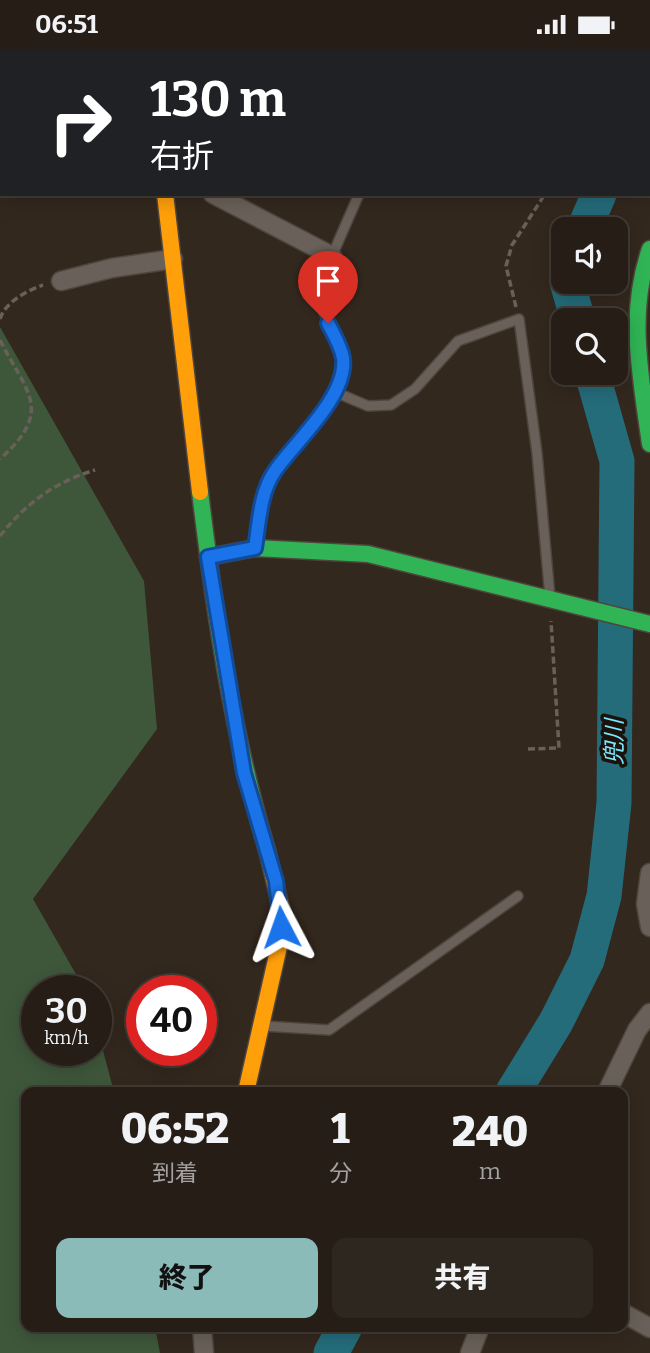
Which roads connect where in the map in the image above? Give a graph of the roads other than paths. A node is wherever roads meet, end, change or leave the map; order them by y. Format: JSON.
{"nodes":[{"id":1,"x":165,"y":196,"type":"edge"},
{"id":2,"x":218,"y":196,"type":"edge"},
{"id":3,"x":358,"y":196,"type":"edge"},
{"id":4,"x":650,"y":249,"type":"edge"},
{"id":5,"x":332,"y":256,"type":"junction"},
{"id":6,"x":173,"y":259,"type":"junction"},
{"id":7,"x":61,"y":281,"type":"road end"},
{"id":8,"x":335,"y":392,"type":"junction"},
{"id":9,"x":647,"y":394,"type":"edge"},
{"id":10,"x":650,"y":444,"type":"edge"},
{"id":11,"x":255,"y":548,"type":"junction"},
{"id":12,"x":208,"y":557,"type":"junction"},
{"id":13,"x":552,"y":599,"type":"junction"},
{"id":14,"x":650,"y":624,"type":"edge"},
{"id":15,"x":650,"y":873,"type":"edge"},
{"id":16,"x":518,"y":896,"type":"dead end"},
{"id":17,"x":650,"y":927,"type":"edge"},
{"id":18,"x":650,"y":1013,"type":"edge"},
{"id":19,"x":261,"y":1026,"type":"junction"},
{"id":20,"x":247,"y":1087,"type":"edge"},
{"id":21,"x":609,"y":1087,"type":"edge"},
{"id":22,"x":628,"y":1316,"type":"edge"},
{"id":23,"x":650,"y":1328,"type":"edge"},
{"id":24,"x":202,"y":1332,"type":"edge"},
{"id":25,"x":478,"y":1332,"type":"edge"},
{"id":26,"x":204,"y":1353,"type":"edge"},
{"id":27,"x":470,"y":1353,"type":"edge"}],
"edges":[{"from":1,"to":6,"type":"street"},
{"from":2,"to":5,"type":"street"},
{"from":3,"to":5,"type":"lane"},
{"from":4,"to":9,"type":"street"},
{"from":5,"to":8,"type":"lane"},
{"from":6,"to":7,"type":"street"},
{"from":6,"to":12,"type":"street"},
{"from":8,"to":11,"type":"lane"},
{"from":8,"to":13,"type":"lane"},
{"from":9,"to":10,"type":"street"},
{"from":11,"to":12,"type":"street"},
{"from":11,"to":13,"type":"street"},
{"from":12,"to":19,"type":"street"},
{"from":13,"to":14,"type":"street"},
{"from":15,"to":17,"type":"street"},
{"from":16,"to":19,"type":"lane"},
{"from":18,"to":21,"type":"street"},
{"from":19,"to":20,"type":"street"},
{"from":22,"to":23,"type":"street"},
{"from":24,"to":26,"type":"street"},
{"from":25,"to":27,"type":"street"}]}
